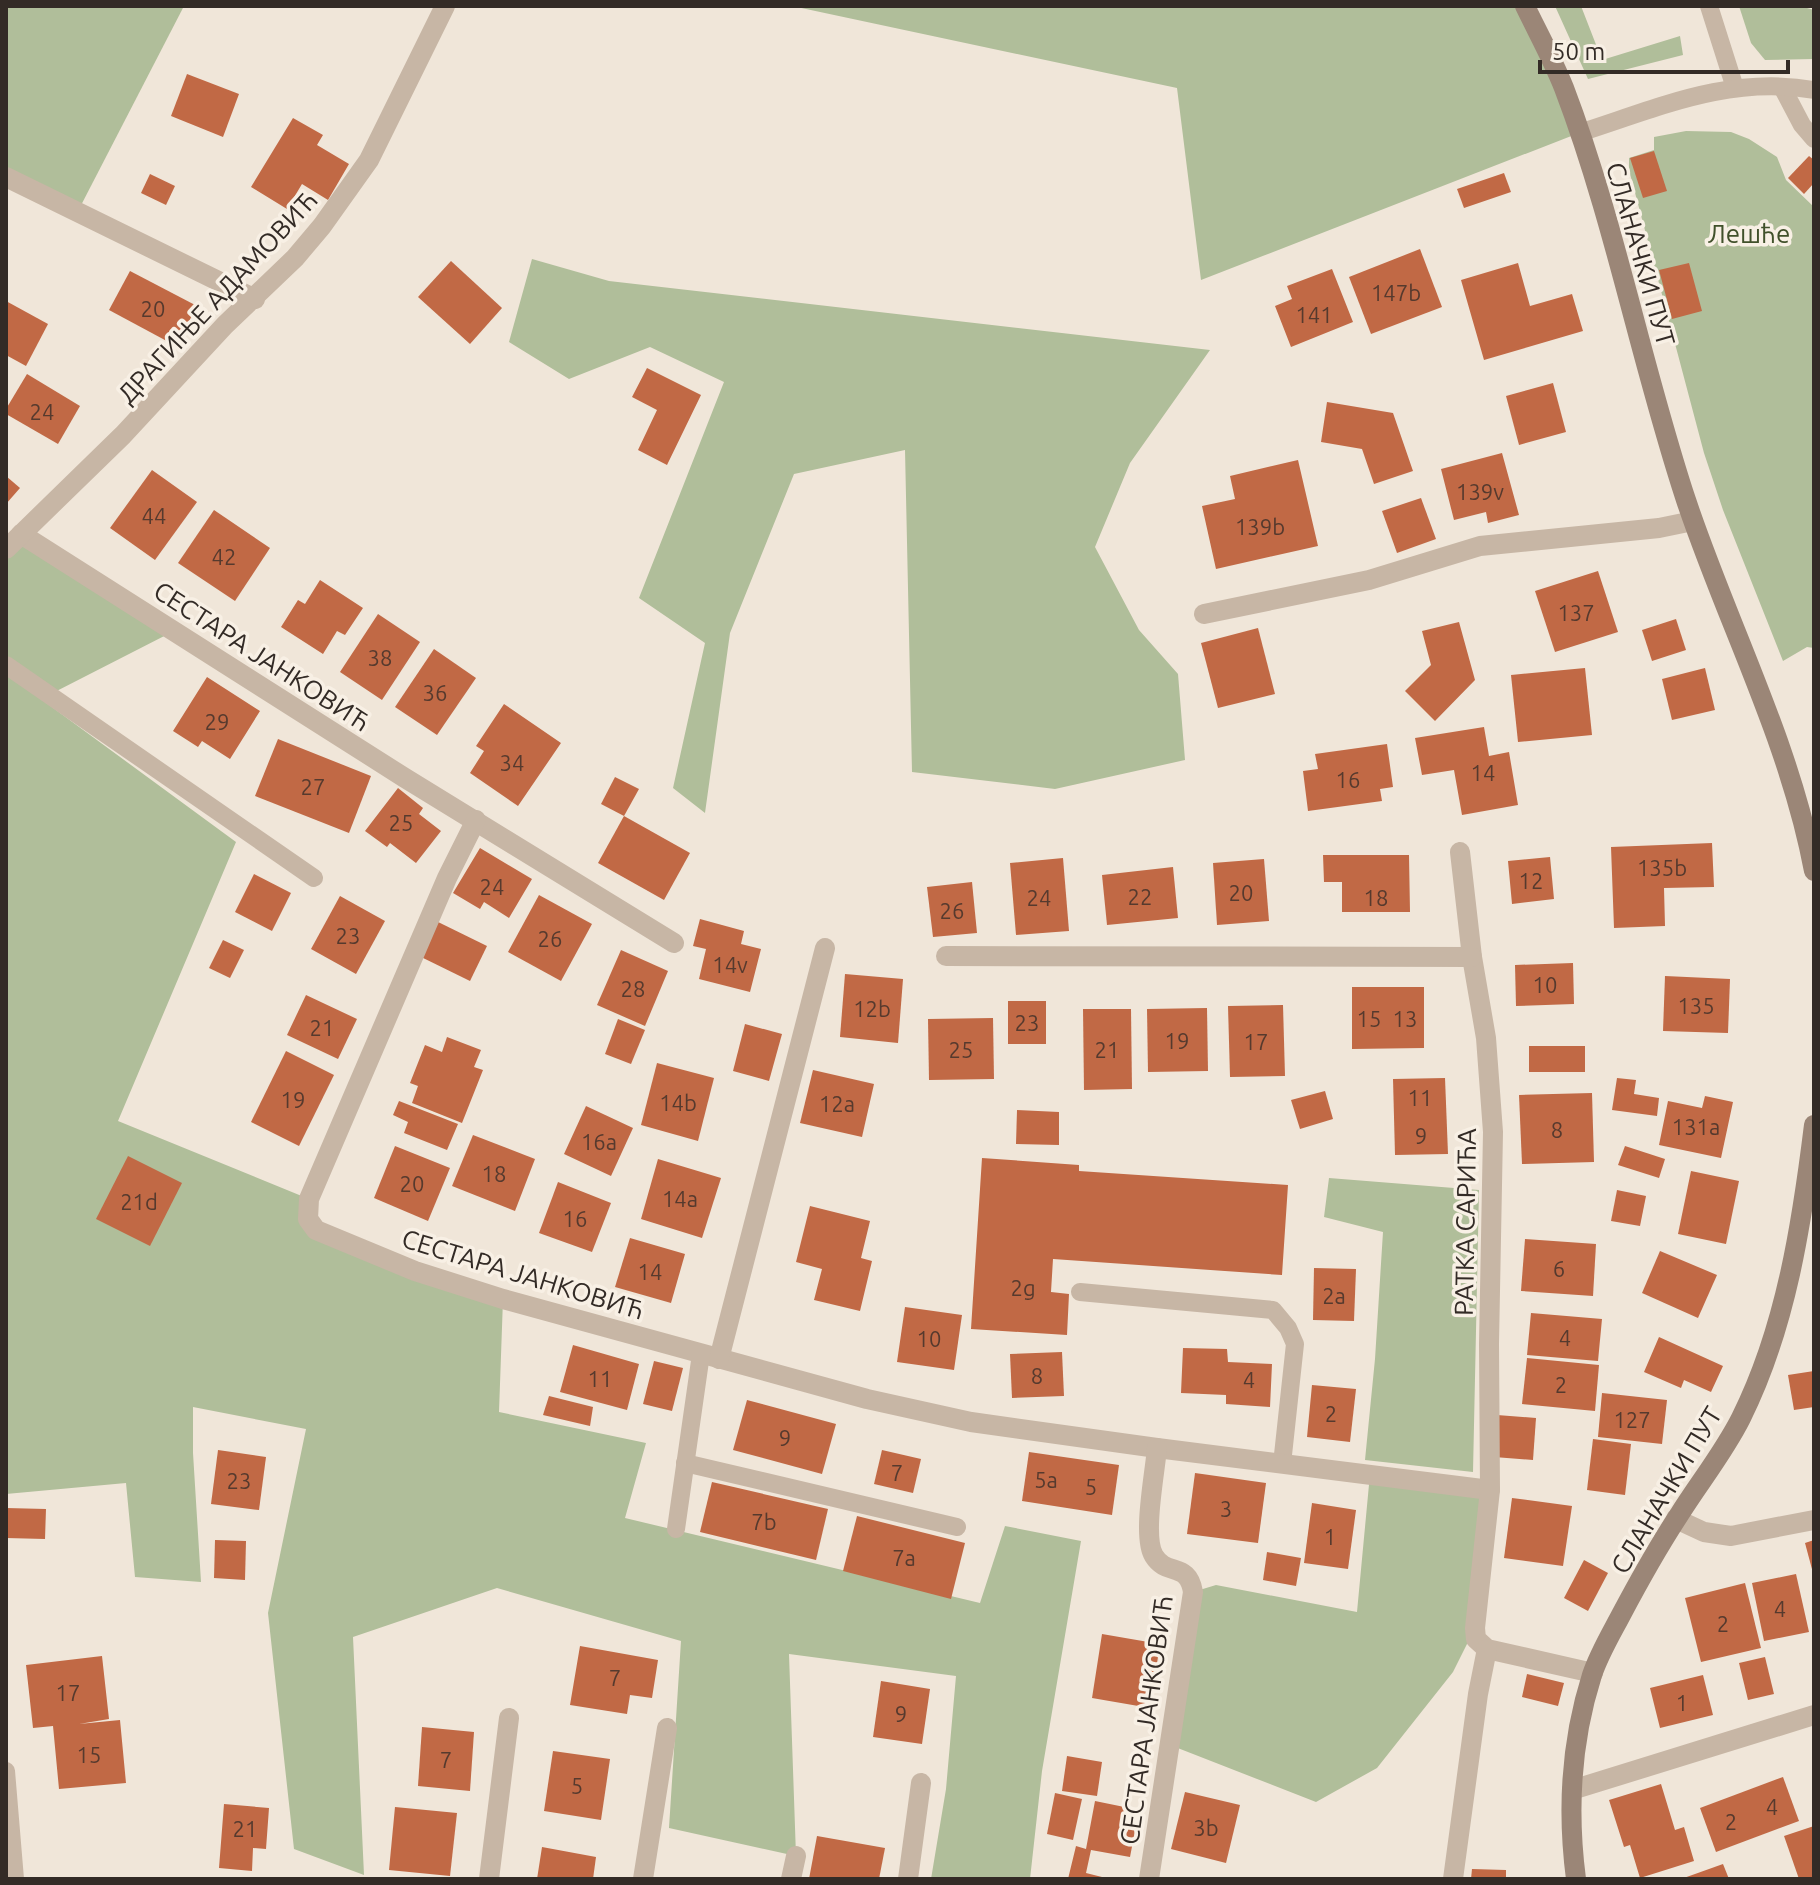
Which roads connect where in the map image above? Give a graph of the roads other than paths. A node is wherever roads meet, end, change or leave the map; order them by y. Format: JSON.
{"nodes":[{"id":1,"x":445,"y":6,"type":"edge"},
{"id":2,"x":1525,"y":6,"type":"edge"},
{"id":3,"x":1709,"y":6,"type":"edge"},
{"id":4,"x":1782,"y":87,"type":"junction"},
{"id":5,"x":1735,"y":88,"type":"junction"},
{"id":6,"x":1814,"y":90,"type":"edge"},
{"id":7,"x":1579,"y":133,"type":"junction"},
{"id":8,"x":1814,"y":139,"type":"edge"},
{"id":9,"x":6,"y":177,"type":"edge"},
{"id":10,"x":255,"y":299,"type":"junction"},
{"id":11,"x":1693,"y":521,"type":"junction"},
{"id":12,"x":21,"y":534,"type":"junction"},
{"id":13,"x":6,"y":549,"type":"edge"},
{"id":14,"x":1204,"y":614,"type":"dead end"},
{"id":15,"x":6,"y":665,"type":"edge"},
{"id":16,"x":476,"y":820,"type":"junction"},
{"id":17,"x":1460,"y":852,"type":"dead end"},
{"id":18,"x":1814,"y":871,"type":"edge"},
{"id":19,"x":314,"y":878,"type":"dead end"},
{"id":20,"x":674,"y":943,"type":"dead end"},
{"id":21,"x":825,"y":948,"type":"dead end"},
{"id":22,"x":946,"y":956,"type":"dead end"},
{"id":23,"x":1472,"y":957,"type":"junction"},
{"id":24,"x":1814,"y":1125,"type":"edge"},
{"id":25,"x":1080,"y":1292,"type":"dead end"},
{"id":26,"x":710,"y":1356,"type":"junction"},
{"id":27,"x":1157,"y":1448,"type":"junction"},
{"id":28,"x":685,"y":1463,"type":"junction"},
{"id":29,"x":1282,"y":1464,"type":"junction"},
{"id":30,"x":1490,"y":1490,"type":"junction"},
{"id":31,"x":1676,"y":1519,"type":"junction"},
{"id":32,"x":1814,"y":1520,"type":"edge"},
{"id":33,"x":957,"y":1527,"type":"dead end"},
{"id":34,"x":676,"y":1529,"type":"dead end"},
{"id":35,"x":1487,"y":1649,"type":"junction"},
{"id":36,"x":1593,"y":1673,"type":"junction"},
{"id":37,"x":1814,"y":1715,"type":"edge"},
{"id":38,"x":509,"y":1718,"type":"dead end"},
{"id":39,"x":667,"y":1728,"type":"dead end"},
{"id":40,"x":6,"y":1771,"type":"edge"},
{"id":41,"x":921,"y":1783,"type":"dead end"},
{"id":42,"x":1572,"y":1790,"type":"junction"},
{"id":43,"x":796,"y":1856,"type":"dead end"},
{"id":44,"x":15,"y":1879,"type":"edge"},
{"id":45,"x":489,"y":1879,"type":"edge"},
{"id":46,"x":643,"y":1879,"type":"edge"},
{"id":47,"x":791,"y":1879,"type":"edge"},
{"id":48,"x":908,"y":1879,"type":"edge"},
{"id":49,"x":1149,"y":1879,"type":"edge"},
{"id":50,"x":1453,"y":1879,"type":"edge"},
{"id":51,"x":1576,"y":1879,"type":"edge"}],
"edges":[{"from":1,"to":10,"type":"street","name":"ДРАГИЊЕ АДАМОВИЋ"},
{"from":2,"to":7,"type":"street","name":"СЛАНАЧКИ ПУТ"},
{"from":3,"to":5,"type":"lane"},
{"from":4,"to":5,"type":"lane"},
{"from":4,"to":6,"type":"lane"},
{"from":4,"to":8,"type":"lane"},
{"from":5,"to":7,"type":"lane"},
{"from":7,"to":11,"type":"street","name":"СЛАНАЧКИ ПУТ"},
{"from":9,"to":10,"type":"street"},
{"from":10,"to":12,"type":"street","name":"ДРАГИЊЕ АДАМОВИЋ"},
{"from":11,"to":14,"type":"street"},
{"from":11,"to":18,"type":"street","name":"СЛАНАЧКИ ПУТ"},
{"from":12,"to":13,"type":"street","name":"ДРАГИЊЕ АДАМОВИЋ"},
{"from":12,"to":16,"type":"street","name":"СЕСТАРА ЈАНКОВИЋ"},
{"from":15,"to":19,"type":"lane"},
{"from":16,"to":20,"type":"street","name":"СЕСТАРА ЈАНКОВИЋ"},
{"from":16,"to":26,"type":"street","name":"СЕСТАРА ЈАНКОВИЋ"},
{"from":17,"to":23,"type":"street","name":"РАТКА САРИЋА"},
{"from":21,"to":26,"type":"street"},
{"from":22,"to":23,"type":"street"},
{"from":23,"to":30,"type":"street","name":"РАТКА САРИЋА"},
{"from":24,"to":31,"type":"street","name":"СЛАНАЧКИ ПУТ"},
{"from":25,"to":29,"type":"lane"},
{"from":26,"to":27,"type":"street","name":"СЕСТАРА ЈАНКОВИЋ"},
{"from":26,"to":28,"type":"lane"},
{"from":27,"to":29,"type":"street","name":"СЕСТАРА ЈАНКОВИЋ"},
{"from":27,"to":49,"type":"street","name":"СЕСТАРА ЈАНКОВИЋ"},
{"from":28,"to":33,"type":"lane"},
{"from":28,"to":34,"type":"lane"},
{"from":29,"to":30,"type":"street","name":"СЕСТАРА ЈАНКОВИЋ"},
{"from":30,"to":35,"type":"street","name":"РАТКА САРИЋА"},
{"from":31,"to":32,"type":"street"},
{"from":31,"to":36,"type":"street","name":"СЛАНАЧКИ ПУТ"},
{"from":35,"to":36,"type":"street"},
{"from":35,"to":50,"type":"street"},
{"from":36,"to":42,"type":"street","name":"СЛАНАЧКИ ПУТ"},
{"from":37,"to":42,"type":"street"},
{"from":38,"to":45,"type":"street"},
{"from":39,"to":46,"type":"street"},
{"from":40,"to":44,"type":"lane"},
{"from":41,"to":48,"type":"street"},
{"from":42,"to":51,"type":"street","name":"СЛАНАЧКИ ПУТ"},
{"from":43,"to":47,"type":"street"}]}
